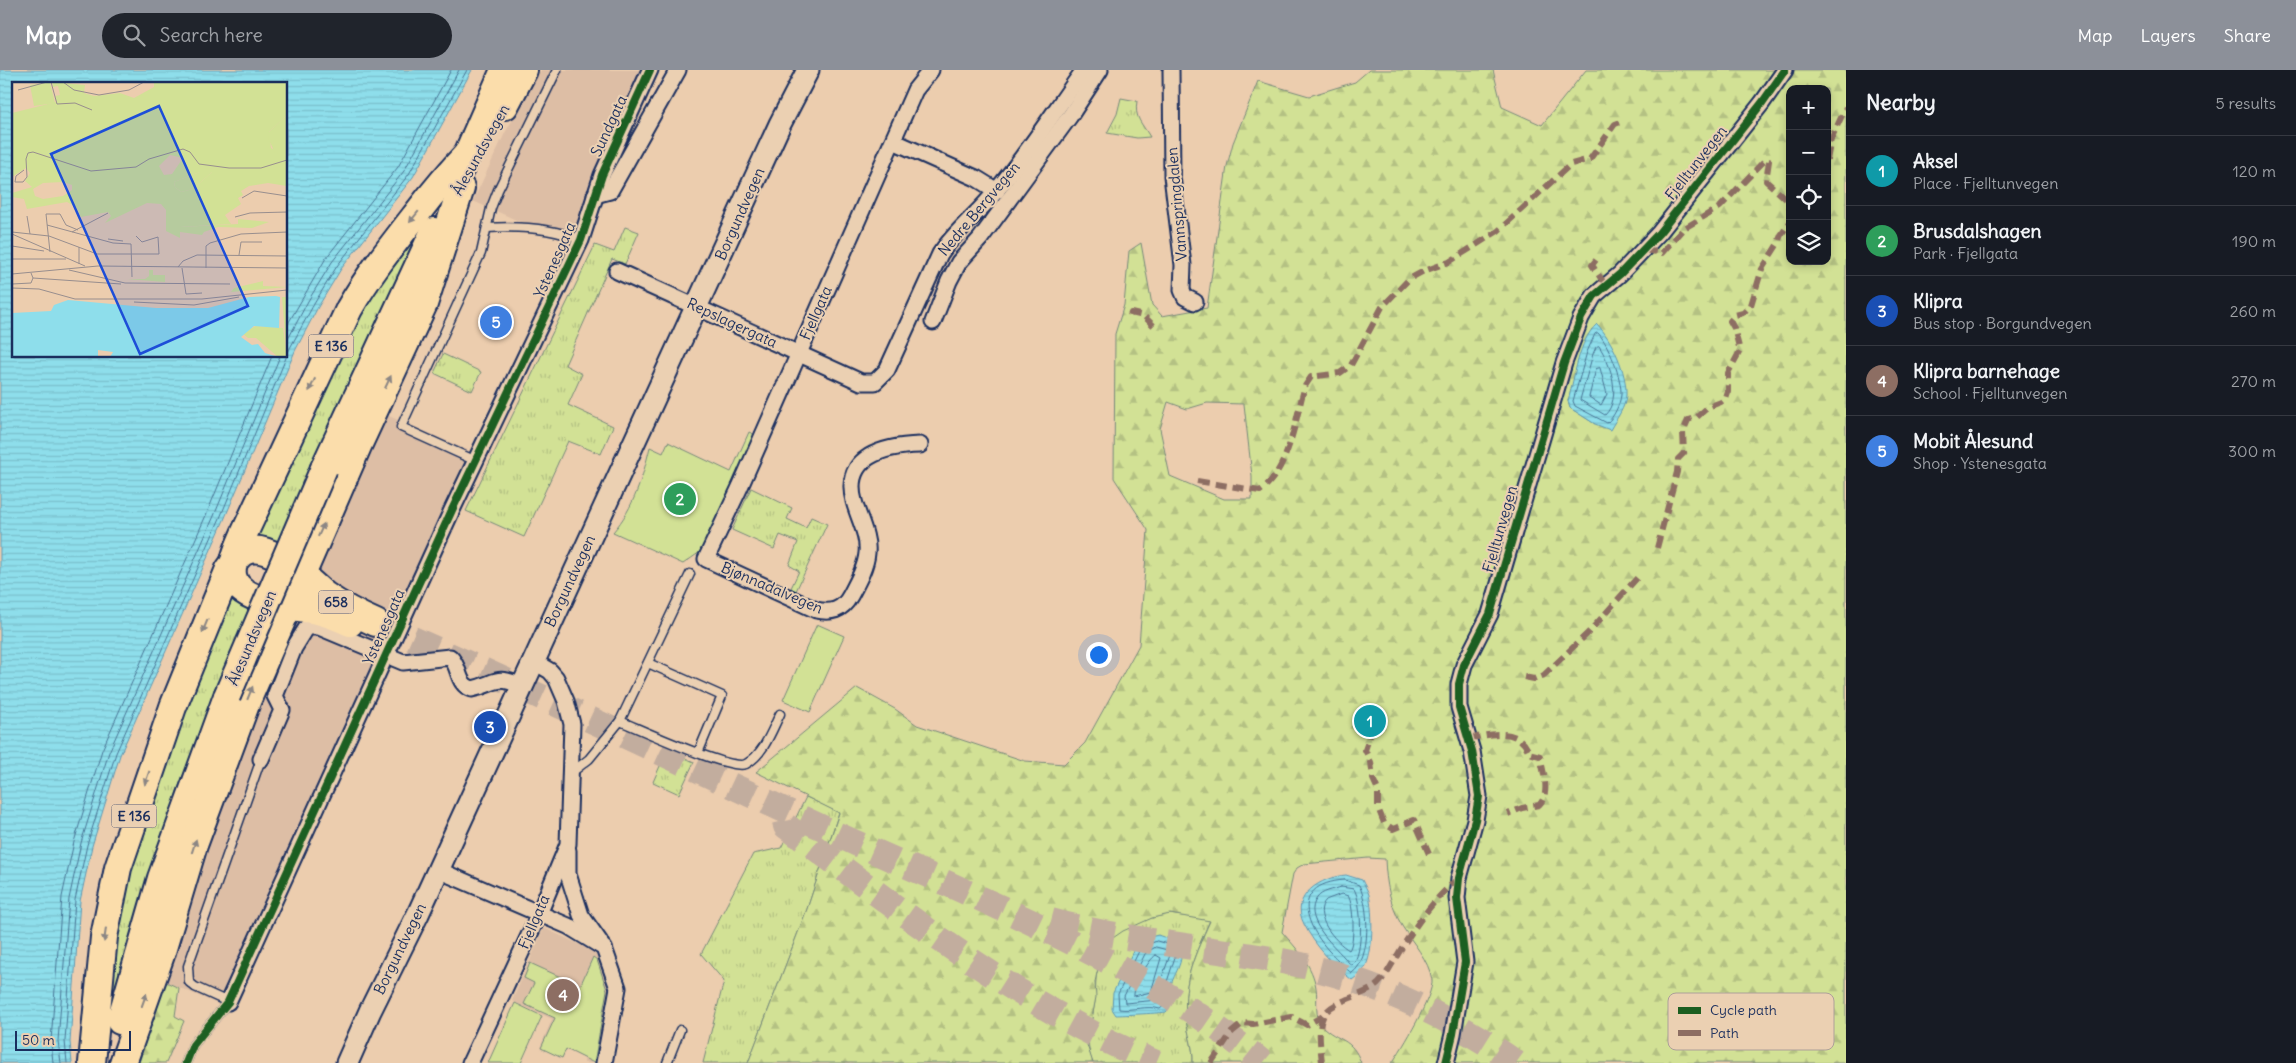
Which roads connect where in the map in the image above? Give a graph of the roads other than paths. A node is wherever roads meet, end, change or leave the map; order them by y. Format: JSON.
{"nodes":[{"id":1,"x":504,"y":70,"type":"edge"},
{"id":2,"x":524,"y":70,"type":"edge"},
{"id":3,"x":557,"y":70,"type":"edge"},
{"id":4,"x":650,"y":70,"type":"edge"},
{"id":5,"x":678,"y":70,"type":"edge"},
{"id":6,"x":798,"y":70,"type":"edge"},
{"id":7,"x":808,"y":70,"type":"edge"},
{"id":8,"x":931,"y":70,"type":"edge"},
{"id":9,"x":1084,"y":70,"type":"edge"},
{"id":10,"x":1100,"y":70,"type":"edge"},
{"id":11,"x":1171,"y":70,"type":"edge"},
{"id":12,"x":1785,"y":70,"type":"edge"},
{"id":13,"x":792,"y":100,"type":"junction"},
{"id":14,"x":893,"y":141,"type":"junction"},
{"id":15,"x":468,"y":153,"type":"junction"},
{"id":16,"x":461,"y":188,"type":"junction"},
{"id":17,"x":997,"y":191,"type":"junction"},
{"id":18,"x":595,"y":195,"type":"junction"},
{"id":19,"x":436,"y":228,"type":"junction"},
{"id":20,"x":487,"y":228,"type":"junction"},
{"id":21,"x":581,"y":240,"type":"junction"},
{"id":22,"x":617,"y":271,"type":"dead end"},
{"id":23,"x":1195,"y":302,"type":"dead end"},
{"id":24,"x":698,"y":307,"type":"junction"},
{"id":25,"x":933,"y":322,"type":"dead end"},
{"id":26,"x":798,"y":354,"type":"junction"},
{"id":27,"x":875,"y":382,"type":"joint"},
{"id":28,"x":920,"y":445,"type":"dead end"},
{"id":29,"x":476,"y":461,"type":"junction"},
{"id":30,"x":706,"y":559,"type":"joint"},
{"id":31,"x":234,"y":563,"type":"junction"},
{"id":32,"x":690,"y":574,"type":"dead end"},
{"id":33,"x":301,"y":575,"type":"junction"},
{"id":34,"x":288,"y":606,"type":"junction"},
{"id":35,"x":385,"y":656,"type":"junction"},
{"id":36,"x":533,"y":661,"type":"junction"},
{"id":37,"x":648,"y":663,"type":"junction"},
{"id":38,"x":522,"y":686,"type":"junction"},
{"id":39,"x":780,"y":714,"type":"dead end"},
{"id":40,"x":620,"y":721,"type":"junction"},
{"id":41,"x":698,"y":753,"type":"junction"},
{"id":42,"x":261,"y":759,"type":"joint"},
{"id":43,"x":571,"y":773,"type":"junction"},
{"id":44,"x":568,"y":844,"type":"junction"},
{"id":45,"x":438,"y":870,"type":"junction"},
{"id":46,"x":539,"y":914,"type":"junction"},
{"id":47,"x":604,"y":948,"type":"junction"},
{"id":48,"x":228,"y":1002,"type":"junction"},
{"id":49,"x":680,"y":1030,"type":"dead end"},
{"id":50,"x":92,"y":1063,"type":"edge"},
{"id":51,"x":108,"y":1063,"type":"edge"},
{"id":52,"x":123,"y":1063,"type":"edge"},
{"id":53,"x":186,"y":1063,"type":"edge"},
{"id":54,"x":348,"y":1063,"type":"edge"},
{"id":55,"x":470,"y":1063,"type":"edge"},
{"id":56,"x":604,"y":1063,"type":"edge"},
{"id":57,"x":667,"y":1063,"type":"edge"},
{"id":58,"x":1446,"y":1063,"type":"edge"}],
"edges":[{"from":1,"to":15,"type":"highway","name":"Ålesundsvegen","number":"E 136"},
{"from":2,"to":16,"type":"highway","name":"Ålesundsvegen","number":"E 136"},
{"from":3,"to":20,"type":"lane"},
{"from":4,"to":18,"type":"street","name":"Sundgata"},
{"from":5,"to":18,"type":"street"},
{"from":6,"to":13,"type":"main road","name":"Borgundvegen"},
{"from":7,"to":13,"type":"main road","name":"Borgundvegen"},
{"from":8,"to":14,"type":"street","name":"Fjellgata"},
{"from":9,"to":17,"type":"street","name":"Nedre Bergvegen"},
{"from":10,"to":25,"type":"street"},
{"from":11,"to":23,"type":"street","name":"Vannspringdalen"},
{"from":12,"to":58,"type":"street","name":"Fjelltunvegen"},
{"from":13,"to":24,"type":"main road","name":"Borgundvegen"},
{"from":14,"to":17,"type":"street"},
{"from":14,"to":26,"type":"street","name":"Fjellgata"},
{"from":15,"to":19,"type":"highway","name":"Ålesundsvegen","number":"E 136"},
{"from":15,"to":31,"type":"highway","number":"E 136","one_way":true},
{"from":16,"to":19,"type":"highway","name":"Ålesundsvegen","number":"E 136"},
{"from":33,"to":16,"type":"highway","number":"E 136","one_way":true},
{"from":17,"to":27,"type":"street","name":"Nedre Bergvegen"},
{"from":18,"to":21,"type":"street","name":"Ystenesgata"},
{"from":19,"to":51,"type":"highway","name":"Ålesundsvegen","number":"E 136","bridge":true},
{"from":20,"to":21,"type":"lane"},
{"from":20,"to":29,"type":"lane"},
{"from":21,"to":29,"type":"street","name":"Ystenesgata"},
{"from":22,"to":24,"type":"street","name":"Repslagergata"},
{"from":24,"to":26,"type":"street","name":"Repslagergata"},
{"from":24,"to":36,"type":"main road","name":"Borgundvegen"},
{"from":26,"to":27,"type":"street","name":"Repslagergata"},
{"from":26,"to":30,"type":"street","name":"Fjellgata"},
{"from":28,"to":30,"type":"street","name":"Bjønnadalvegen"},
{"from":29,"to":35,"type":"street","name":"Ystenesgata"},
{"from":31,"to":33,"type":"highway"},
{"from":31,"to":34,"type":"highway"},
{"from":31,"to":50,"type":"highway","number":"E 136","one_way":true},
{"from":32,"to":37,"type":"lane"},
{"from":33,"to":34,"type":"highway","number":"E 136"},
{"from":33,"to":34,"type":"highway","number":"658"},
{"from":52,"to":34,"type":"highway","number":"E 136","one_way":true},
{"from":35,"to":38,"type":"street"},
{"from":35,"to":42,"type":"street"},
{"from":35,"to":48,"type":"street","name":"Ystenesgata"},
{"from":36,"to":38,"type":"main road","name":"Borgundvegen"},
{"from":36,"to":43,"type":"street","name":"Fjellgata"},
{"from":37,"to":40,"type":"lane"},
{"from":37,"to":41,"type":"lane"},
{"from":38,"to":45,"type":"main road","name":"Borgundvegen"},
{"from":39,"to":41,"type":"lane"},
{"from":40,"to":41,"type":"lane"},
{"from":40,"to":43,"type":"lane"},
{"from":42,"to":48,"type":"lane"},
{"from":43,"to":44,"type":"street","name":"Fjellgata"},
{"from":44,"to":46,"type":"street","name":"Fjellgata"},
{"from":44,"to":47,"type":"street"},
{"from":45,"to":46,"type":"street"},
{"from":45,"to":54,"type":"main road","name":"Borgundvegen"},
{"from":46,"to":47,"type":"street"},
{"from":46,"to":55,"type":"street","name":"Fjellgata"},
{"from":47,"to":56,"type":"street"},
{"from":48,"to":53,"type":"lane","name":"Ystenesgata"},
{"from":49,"to":57,"type":"lane"}]}
